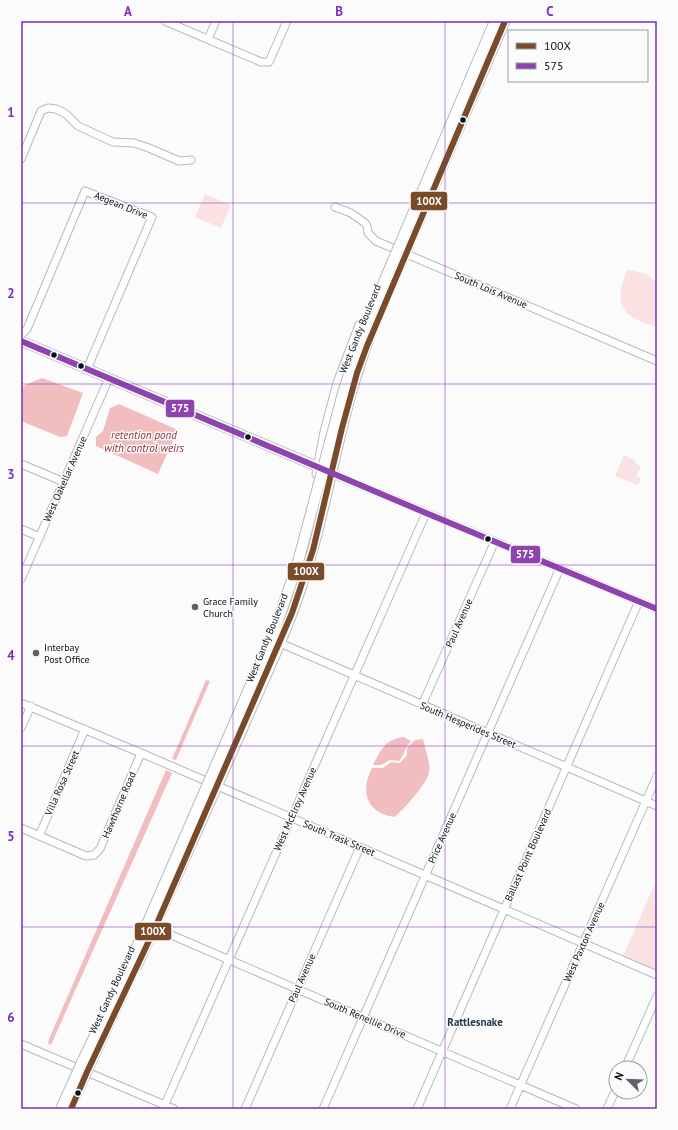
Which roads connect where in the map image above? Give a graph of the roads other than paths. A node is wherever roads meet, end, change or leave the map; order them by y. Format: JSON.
{"nodes":[{"id":1,"x":165,"y":21,"type":"edge"},
{"id":2,"x":216,"y":21,"type":"edge"},
{"id":3,"x":287,"y":21,"type":"edge"},
{"id":4,"x":498,"y":22,"type":"edge"},
{"id":5,"x":208,"y":39,"type":"junction"},
{"id":6,"x":454,"y":107,"type":"junction"},
{"id":7,"x":21,"y":159,"type":"edge"},
{"id":8,"x":191,"y":160,"type":"dead end"},
{"id":9,"x":335,"y":206,"type":"dead end"},
{"id":10,"x":394,"y":248,"type":"junction"},
{"id":11,"x":405,"y":253,"type":"junction"},
{"id":12,"x":377,"y":319,"type":"junction"},
{"id":13,"x":360,"y":327,"type":"junction"},
{"id":14,"x":21,"y":335,"type":"edge"},
{"id":15,"x":21,"y":341,"type":"edge"},
{"id":16,"x":657,"y":362,"type":"edge"},
{"id":17,"x":88,"y":369,"type":"junction"},
{"id":18,"x":109,"y":378,"type":"junction"},
{"id":19,"x":21,"y":464,"type":"edge"},
{"id":20,"x":318,"y":467,"type":"junction"},
{"id":21,"x":331,"y":473,"type":"junction"},
{"id":22,"x":64,"y":482,"type":"junction"},
{"id":23,"x":426,"y":513,"type":"junction"},
{"id":24,"x":21,"y":529,"type":"edge"},
{"id":25,"x":40,"y":537,"type":"junction"},
{"id":26,"x":495,"y":541,"type":"junction"},
{"id":27,"x":560,"y":568,"type":"junction"},
{"id":28,"x":21,"y":579,"type":"edge"},
{"id":29,"x":639,"y":601,"type":"junction"},
{"id":30,"x":657,"y":609,"type":"edge"},
{"id":31,"x":294,"y":610,"type":"junction"},
{"id":32,"x":279,"y":612,"type":"junction"},
{"id":33,"x":280,"y":644,"type":"junction"},
{"id":34,"x":354,"y":675,"type":"junction"},
{"id":35,"x":256,"y":699,"type":"junction"},
{"id":36,"x":21,"y":703,"type":"edge"},
{"id":37,"x":422,"y":705,"type":"junction"},
{"id":38,"x":31,"y":706,"type":"junction"},
{"id":39,"x":231,"y":724,"type":"junction"},
{"id":40,"x":21,"y":728,"type":"edge"},
{"id":41,"x":85,"y":729,"type":"junction"},
{"id":42,"x":488,"y":733,"type":"junction"},
{"id":43,"x":141,"y":753,"type":"junction"},
{"id":44,"x":567,"y":767,"type":"junction"},
{"id":45,"x":657,"y":776,"type":"edge"},
{"id":46,"x":206,"y":781,"type":"junction"},
{"id":47,"x":217,"y":786,"type":"junction"},
{"id":48,"x":646,"y":801,"type":"junction"},
{"id":49,"x":657,"y":806,"type":"edge"},
{"id":50,"x":292,"y":818,"type":"junction"},
{"id":51,"x":21,"y":828,"type":"edge"},
{"id":52,"x":39,"y":836,"type":"junction"},
{"id":53,"x":360,"y":847,"type":"junction"},
{"id":54,"x":172,"y":857,"type":"junction"},
{"id":55,"x":186,"y":857,"type":"junction"},
{"id":56,"x":426,"y":875,"type":"junction"},
{"id":57,"x":504,"y":909,"type":"junction"},
{"id":58,"x":143,"y":924,"type":"junction"},
{"id":59,"x":155,"y":928,"type":"junction"},
{"id":60,"x":583,"y":943,"type":"junction"},
{"id":61,"x":145,"y":948,"type":"junction"},
{"id":62,"x":229,"y":960,"type":"junction"},
{"id":63,"x":657,"y":975,"type":"edge"},
{"id":64,"x":297,"y":989,"type":"junction"},
{"id":65,"x":657,"y":996,"type":"edge"},
{"id":66,"x":363,"y":1017,"type":"junction"},
{"id":67,"x":21,"y":1044,"type":"edge"},
{"id":68,"x":442,"y":1051,"type":"junction"},
{"id":69,"x":629,"y":1060,"type":"edge"},
{"id":70,"x":76,"y":1068,"type":"junction"},
{"id":71,"x":87,"y":1072,"type":"junction"},
{"id":72,"x":521,"y":1086,"type":"junction"},
{"id":73,"x":164,"y":1107,"type":"edge"},
{"id":74,"x":58,"y":1109,"type":"edge"},
{"id":75,"x":61,"y":1109,"type":"edge"},
{"id":76,"x":70,"y":1109,"type":"edge"},
{"id":77,"x":174,"y":1109,"type":"edge"},
{"id":78,"x":245,"y":1109,"type":"edge"},
{"id":79,"x":323,"y":1109,"type":"edge"},
{"id":80,"x":417,"y":1109,"type":"edge"},
{"id":81,"x":510,"y":1109,"type":"edge"},
{"id":82,"x":576,"y":1109,"type":"edge"}],
"edges":[{"from":1,"to":5,"type":"street"},
{"from":2,"to":5,"type":"street"},
{"from":3,"to":5,"type":"street"},
{"from":4,"to":6,"type":"main road","name":"West Gandy Boulevard"},
{"from":4,"to":11,"type":"main road","name":"West Gandy Boulevard"},
{"from":4,"to":75,"type":"highway","bridge":true},
{"from":4,"to":76,"type":"highway","bridge":true},
{"from":6,"to":10,"type":"main road","name":"West Gandy Boulevard"},
{"from":6,"to":11,"type":"main road"},
{"from":7,"to":8,"type":"street"},
{"from":9,"to":10,"type":"street","name":"South Lois Avenue"},
{"from":10,"to":11,"type":"street","name":"South Lois Avenue"},
{"from":10,"to":12,"type":"main road"},
{"from":10,"to":13,"type":"main road","name":"West Gandy Boulevard"},
{"from":11,"to":12,"type":"main road","name":"West Gandy Boulevard"},
{"from":11,"to":16,"type":"street","name":"South Lois Avenue"},
{"from":12,"to":21,"type":"main road","name":"West Gandy Boulevard"},
{"from":13,"to":20,"type":"main road","name":"West Gandy Boulevard"},
{"from":13,"to":21,"type":"main road"},
{"from":14,"to":17,"type":"street","name":"Aegean Drive"},
{"from":15,"to":17,"type":"main road"},
{"from":17,"to":18,"type":"main road"},
{"from":18,"to":20,"type":"main road"},
{"from":18,"to":22,"type":"street","name":"West Oakellar Avenue"},
{"from":19,"to":22,"type":"street"},
{"from":20,"to":21,"type":"main road"},
{"from":20,"to":31,"type":"main road"},
{"from":20,"to":32,"type":"main road","name":"West Gandy Boulevard"},
{"from":21,"to":23,"type":"street"},
{"from":21,"to":31,"type":"main road","name":"West Gandy Boulevard"},
{"from":22,"to":25,"type":"street","name":"West Oakellar Avenue"},
{"from":23,"to":26,"type":"street"},
{"from":23,"to":34,"type":"street","name":"West McElroy Avenue"},
{"from":24,"to":25,"type":"street"},
{"from":25,"to":28,"type":"street","name":"West Oakellar Avenue"},
{"from":26,"to":27,"type":"street"},
{"from":26,"to":37,"type":"street","name":"Paul Avenue"},
{"from":27,"to":29,"type":"street"},
{"from":27,"to":42,"type":"street","name":"Price Avenue"},
{"from":29,"to":30,"type":"street"},
{"from":29,"to":44,"type":"street","name":"Ballast Point Boulevard"},
{"from":31,"to":33,"type":"main road","name":"West Gandy Boulevard"},
{"from":32,"to":35,"type":"main road"},
{"from":32,"to":39,"type":"main road","name":"West Gandy Boulevard"},
{"from":33,"to":34,"type":"street","name":"South Hesperides Street"},
{"from":33,"to":35,"type":"main road","name":"West Gandy Boulevard"},
{"from":34,"to":37,"type":"street","name":"South Hesperides Street"},
{"from":34,"to":50,"type":"street","name":"West McElroy Avenue"},
{"from":35,"to":47,"type":"main road","name":"West Gandy Boulevard"},
{"from":36,"to":38,"type":"street","name":"South Trask Street"},
{"from":37,"to":42,"type":"street","name":"South Hesperides Street"},
{"from":38,"to":40,"type":"street"},
{"from":38,"to":41,"type":"street","name":"South Trask Street"},
{"from":39,"to":46,"type":"main road","name":"West Gandy Boulevard"},
{"from":39,"to":47,"type":"main road"},
{"from":41,"to":43,"type":"street","name":"South Trask Street"},
{"from":41,"to":52,"type":"street","name":"Villa Rosa Street"},
{"from":42,"to":44,"type":"street","name":"South Hesperides Street"},
{"from":42,"to":56,"type":"street","name":"Price Avenue"},
{"from":43,"to":46,"type":"street","name":"South Trask Street"},
{"from":43,"to":52,"type":"street","name":"Hawthorne Road"},
{"from":44,"to":48,"type":"street","name":"South Hesperides Street"},
{"from":44,"to":57,"type":"street","name":"Ballast Point Boulevard"},
{"from":45,"to":48,"type":"street","name":"West Paxton Avenue"},
{"from":46,"to":47,"type":"street","name":"South Trask Street"},
{"from":46,"to":54,"type":"main road","name":"West Gandy Boulevard"},
{"from":46,"to":55,"type":"main road"},
{"from":47,"to":50,"type":"street","name":"South Trask Street"},
{"from":47,"to":55,"type":"main road","name":"West Gandy Boulevard"},
{"from":48,"to":49,"type":"street","name":"South Hesperides Street"},
{"from":48,"to":60,"type":"street","name":"West Paxton Avenue"},
{"from":50,"to":53,"type":"street","name":"South Trask Street"},
{"from":50,"to":62,"type":"street","name":"West McElroy Avenue"},
{"from":51,"to":52,"type":"street"},
{"from":53,"to":56,"type":"street","name":"South Trask Street"},
{"from":53,"to":64,"type":"street","name":"Paul Avenue"},
{"from":54,"to":58,"type":"main road","name":"West Gandy Boulevard"},
{"from":54,"to":59,"type":"main road"},
{"from":55,"to":59,"type":"main road","name":"West Gandy Boulevard"},
{"from":56,"to":57,"type":"street","name":"South Trask Street"},
{"from":56,"to":66,"type":"street","name":"Price Avenue"},
{"from":57,"to":60,"type":"street","name":"South Trask Street"},
{"from":57,"to":68,"type":"street","name":"Ballast Point Boulevard"},
{"from":58,"to":61,"type":"main road"},
{"from":58,"to":70,"type":"main road","name":"West Gandy Boulevard"},
{"from":59,"to":61,"type":"main road","name":"West Gandy Boulevard"},
{"from":59,"to":62,"type":"street","name":"South Renellie Drive"},
{"from":60,"to":63,"type":"street","name":"South Trask Street"},
{"from":60,"to":72,"type":"street","name":"West Paxton Avenue"},
{"from":61,"to":71,"type":"main road","name":"West Gandy Boulevard"},
{"from":62,"to":64,"type":"street","name":"South Renellie Drive"},
{"from":62,"to":73,"type":"street","name":"West McElroy Avenue"},
{"from":64,"to":66,"type":"street","name":"South Renellie Drive"},
{"from":64,"to":78,"type":"street","name":"Paul Avenue"},
{"from":65,"to":69,"type":"street"},
{"from":66,"to":68,"type":"street","name":"South Renellie Drive"},
{"from":66,"to":79,"type":"street","name":"Price Avenue"},
{"from":67,"to":70,"type":"street"},
{"from":68,"to":72,"type":"street","name":"South Renellie Drive"},
{"from":68,"to":80,"type":"street","name":"Ballast Point Boulevard"},
{"from":70,"to":71,"type":"street"},
{"from":70,"to":74,"type":"main road","name":"West Gandy Boulevard"},
{"from":71,"to":73,"type":"street"},
{"from":71,"to":76,"type":"main road","name":"West Gandy Boulevard"},
{"from":72,"to":81,"type":"street","name":"West Paxton Avenue"},
{"from":72,"to":82,"type":"street","name":"South Renellie Drive"},
{"from":73,"to":77,"type":"street"}]}
